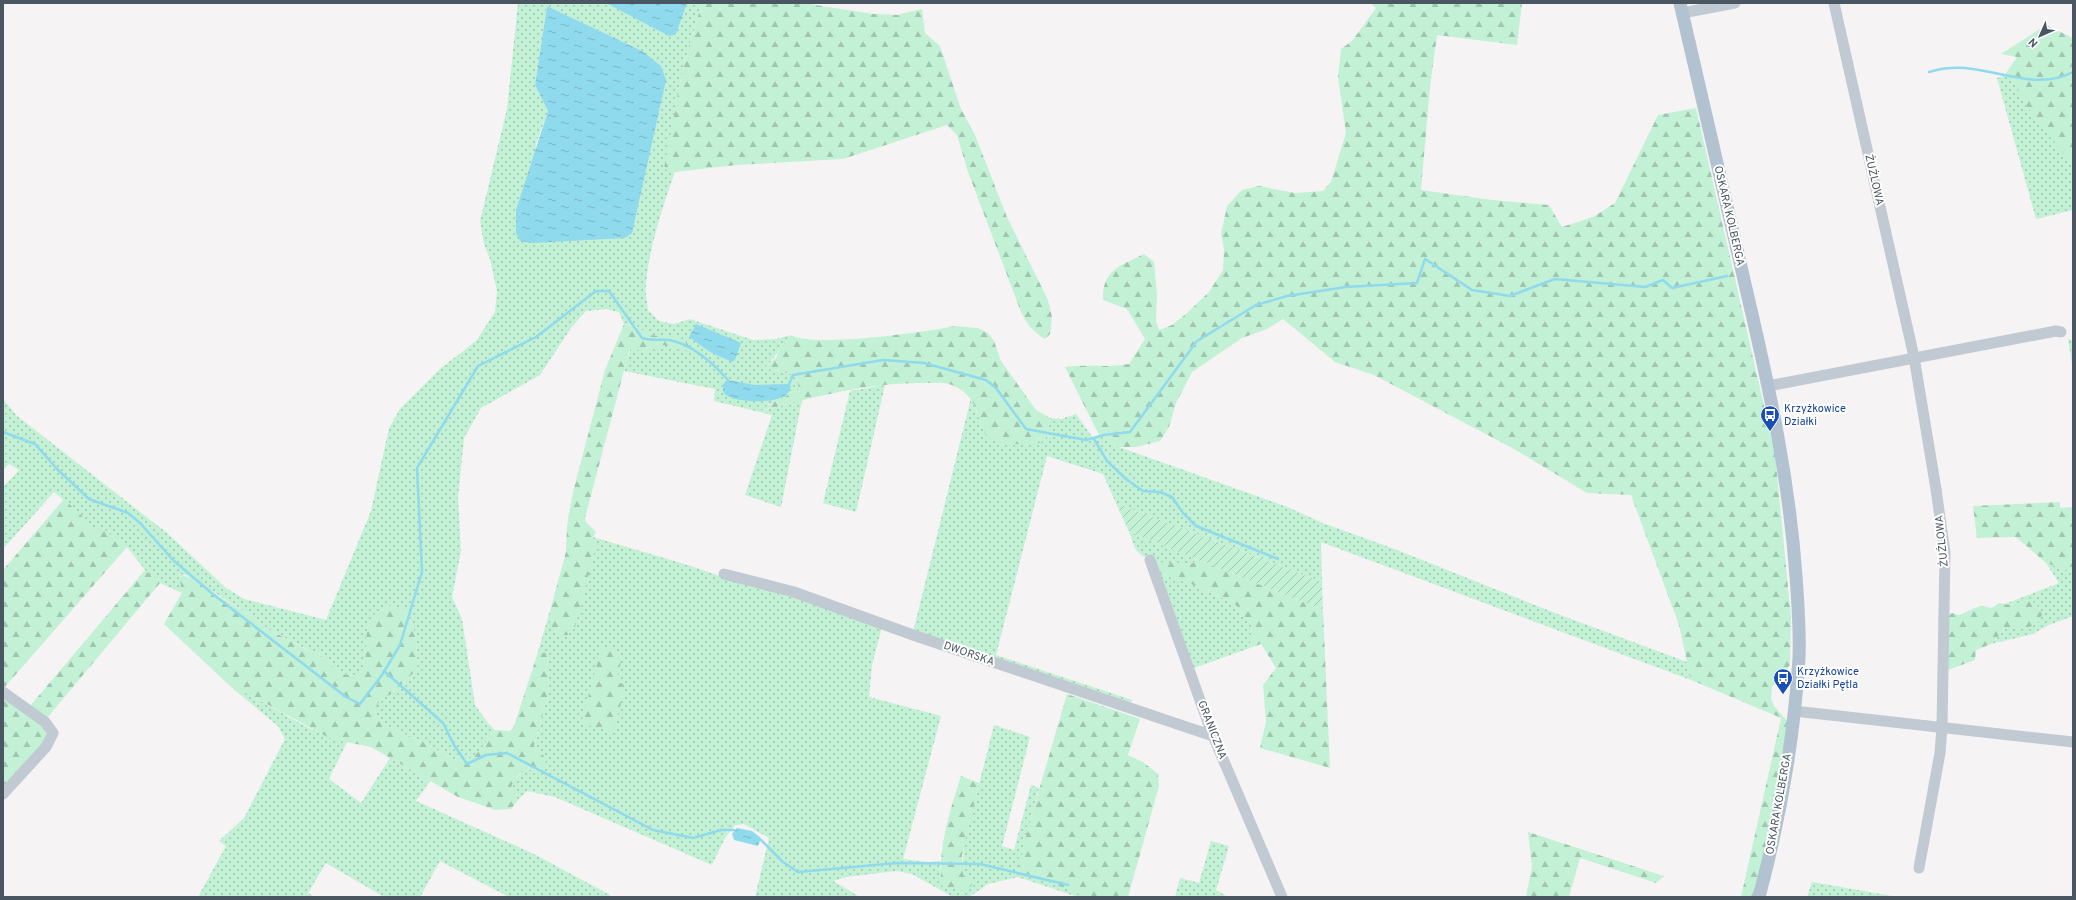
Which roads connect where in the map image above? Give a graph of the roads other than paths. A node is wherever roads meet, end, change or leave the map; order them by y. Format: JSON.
{"nodes":[{"id":1,"x":1734,"y":3,"type":"edge"},
{"id":2,"x":1834,"y":3,"type":"edge"},
{"id":3,"x":1681,"y":8,"type":"edge"},
{"id":4,"x":2061,"y":332,"type":"dead end"},
{"id":5,"x":1914,"y":357,"type":"junction"},
{"id":6,"x":1768,"y":386,"type":"junction"},
{"id":7,"x":1150,"y":560,"type":"dead end"},
{"id":8,"x":724,"y":574,"type":"dead end"},
{"id":9,"x":3,"y":692,"type":"edge"},
{"id":10,"x":1794,"y":711,"type":"junction"},
{"id":11,"x":1942,"y":727,"type":"junction"},
{"id":12,"x":1214,"y":736,"type":"junction"},
{"id":13,"x":2073,"y":742,"type":"edge"},
{"id":14,"x":3,"y":794,"type":"edge"},
{"id":15,"x":1919,"y":868,"type":"dead end"},
{"id":16,"x":1282,"y":897,"type":"edge"},
{"id":17,"x":1759,"y":897,"type":"edge"}],
"edges":[{"from":1,"to":3,"type":"street"},
{"from":2,"to":5,"type":"street","name":"ŻUŻLOWA"},
{"from":3,"to":6,"type":"main road","name":"OSKARA KOLBERGA"},
{"from":4,"to":5,"type":"street"},
{"from":5,"to":6,"type":"street"},
{"from":5,"to":11,"type":"street","name":"ŻUŻLOWA"},
{"from":6,"to":10,"type":"main road","name":"OSKARA KOLBERGA"},
{"from":7,"to":12,"type":"street","name":"GRANICZNA"},
{"from":8,"to":12,"type":"street","name":"DWORSKA"},
{"from":9,"to":14,"type":"street"},
{"from":10,"to":11,"type":"street"},
{"from":10,"to":17,"type":"main road","name":"OSKARA KOLBERGA"},
{"from":11,"to":13,"type":"street"},
{"from":11,"to":15,"type":"street","name":"ŻUŻLOWA"},
{"from":12,"to":16,"type":"street","name":"GRANICZNA"}]}
